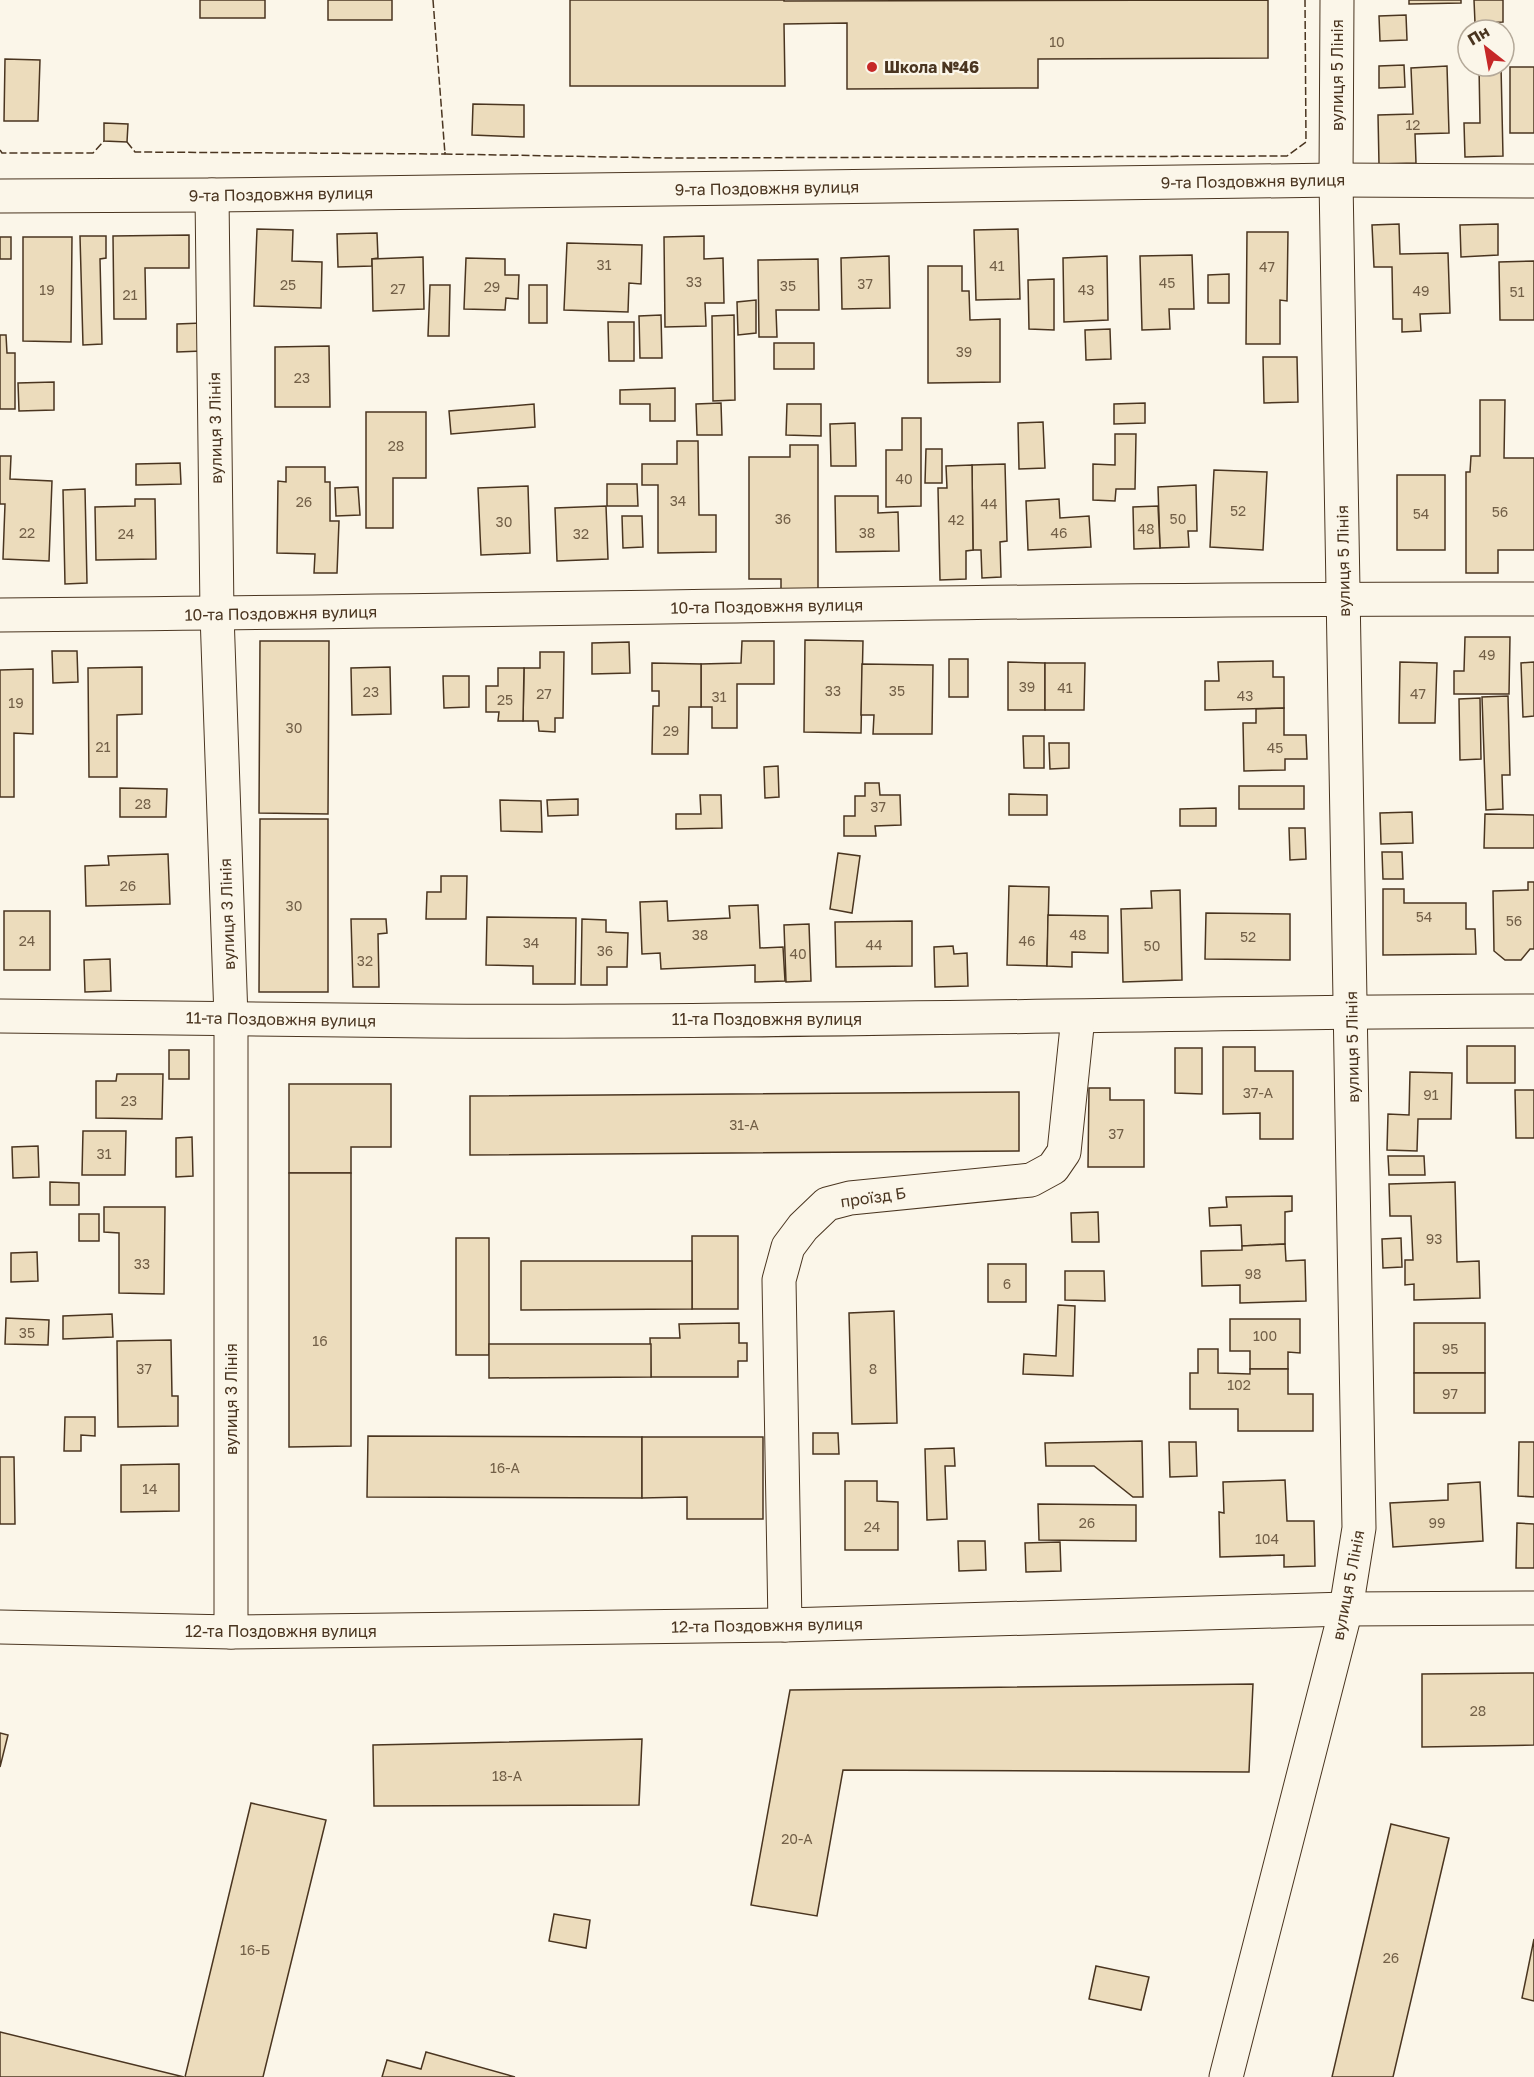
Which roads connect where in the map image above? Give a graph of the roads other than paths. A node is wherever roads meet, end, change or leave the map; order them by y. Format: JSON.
{"nodes":[{"id":1,"x":1337,"y":0,"type":"edge"},
{"id":2,"x":1336,"y":180,"type":"junction"},
{"id":3,"x":1534,"y":182,"type":"edge"},
{"id":4,"x":212,"y":195,"type":"junction"},
{"id":5,"x":0,"y":196,"type":"edge"},
{"id":6,"x":1343,"y":599,"type":"junction"},
{"id":7,"x":1534,"y":599,"type":"edge"},
{"id":8,"x":217,"y":614,"type":"junction"},
{"id":9,"x":0,"y":615,"type":"edge"},
{"id":10,"x":1351,"y":1011,"type":"junction"},
{"id":11,"x":1534,"y":1011,"type":"edge"},
{"id":12,"x":0,"y":1016,"type":"edge"},
{"id":13,"x":231,"y":1017,"type":"junction"},
{"id":14,"x":1078,"y":1017,"type":"junction"},
{"id":15,"x":1534,"y":1608,"type":"edge"},
{"id":16,"x":1346,"y":1610,"type":"junction"},
{"id":17,"x":785,"y":1625,"type":"junction"},
{"id":18,"x":0,"y":1627,"type":"edge"},
{"id":19,"x":231,"y":1632,"type":"junction"},
{"id":20,"x":1226,"y":2077,"type":"edge"}],
"edges":[{"from":1,"to":2,"type":"street","name":"вулиця 5 Лінія"},
{"from":2,"to":3,"type":"street","name":"9-та Поздовжня вулиця"},
{"from":2,"to":4,"type":"street","name":"9-та Поздовжня вулиця"},
{"from":2,"to":6,"type":"street","name":"вулиця 5 Лінія"},
{"from":4,"to":5,"type":"street","name":"9-та Поздовжня вулиця"},
{"from":4,"to":8,"type":"street","name":"вулиця 3 Лінія"},
{"from":6,"to":7,"type":"street","name":"10-та Поздовжня вулиця"},
{"from":6,"to":8,"type":"street","name":"10-та Поздовжня вулиця"},
{"from":6,"to":10,"type":"street","name":"вулиця 5 Лінія"},
{"from":8,"to":9,"type":"street","name":"10-та Поздовжня вулиця"},
{"from":8,"to":13,"type":"street","name":"вулиця 3 Лінія"},
{"from":10,"to":11,"type":"street","name":"11-та Поздовжня вулиця"},
{"from":10,"to":14,"type":"street","name":"11-та Поздовжня вулиця"},
{"from":10,"to":16,"type":"street","name":"вулиця 5 Лінія"},
{"from":12,"to":13,"type":"street","name":"11-та Поздовжня вулиця"},
{"from":13,"to":14,"type":"street","name":"11-та Поздовжня вулиця"},
{"from":13,"to":19,"type":"street","name":"вулиця 3 Лінія"},
{"from":14,"to":17,"type":"street","name":"проїзд Б"},
{"from":15,"to":16,"type":"street","name":"12-та Поздовжня вулиця"},
{"from":16,"to":17,"type":"street","name":"12-та Поздовжня вулиця"},
{"from":16,"to":20,"type":"street","name":"вулиця 5 Лінія"},
{"from":17,"to":19,"type":"street","name":"12-та Поздовжня вулиця"},
{"from":18,"to":19,"type":"street","name":"12-та Поздовжня вулиця"}]}
